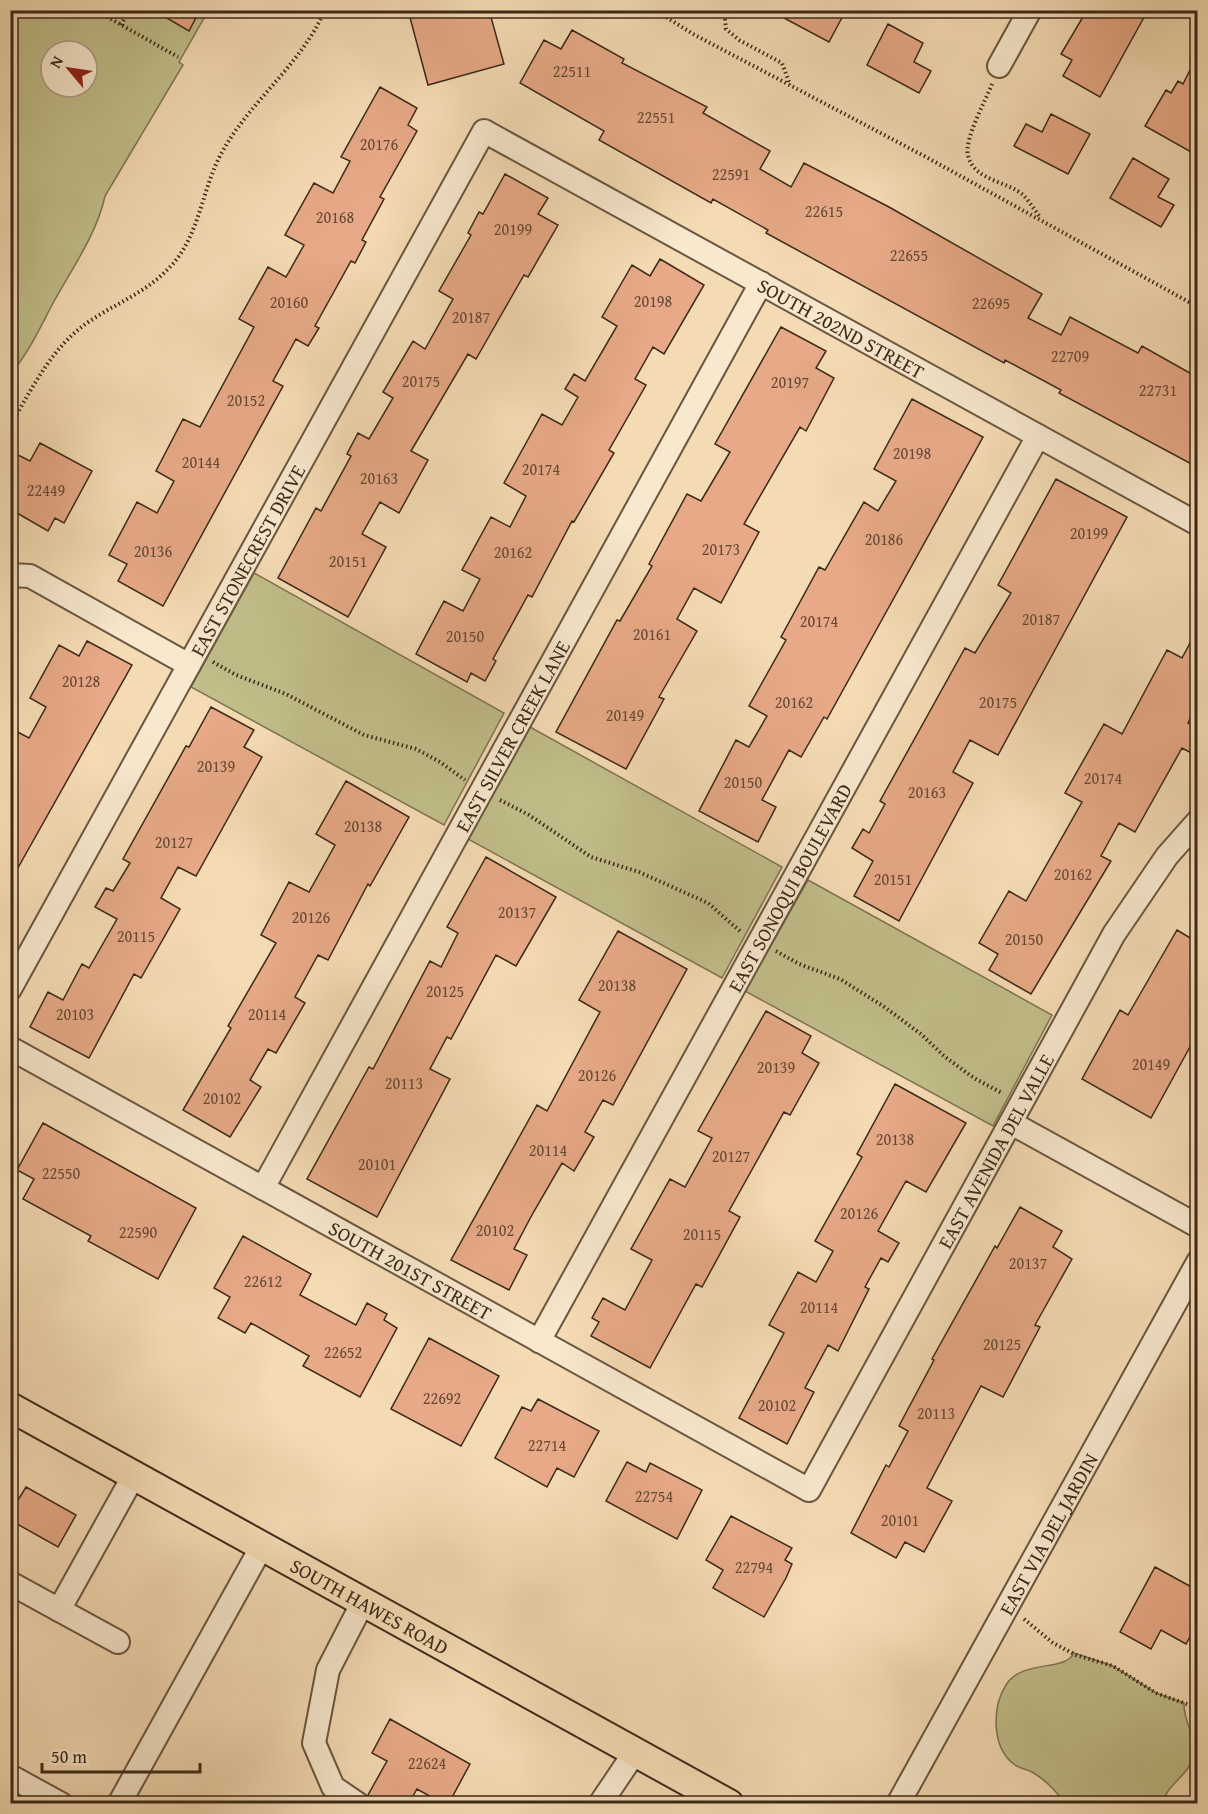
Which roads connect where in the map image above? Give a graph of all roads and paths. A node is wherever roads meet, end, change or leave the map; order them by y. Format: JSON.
{"nodes":[{"id":1,"x":95,"y":10,"type":"edge"},
{"id":2,"x":129,"y":10,"type":"edge"},
{"id":3,"x":325,"y":10,"type":"edge"},
{"id":4,"x":655,"y":10,"type":"edge"},
{"id":5,"x":724,"y":10,"type":"edge"},
{"id":6,"x":1030,"y":10,"type":"edge"},
{"id":7,"x":121,"y":25,"type":"junction"},
{"id":8,"x":178,"y":57,"type":"dead end"},
{"id":9,"x":999,"y":66,"type":"joint"},
{"id":10,"x":791,"y":86,"type":"junction"},
{"id":11,"x":483,"y":131,"type":"joint"},
{"id":12,"x":1043,"y":221,"type":"junction"},
{"id":13,"x":761,"y":283,"type":"junction"},
{"id":14,"x":1197,"y":307,"type":"edge"},
{"id":15,"x":10,"y":426,"type":"edge"},
{"id":16,"x":1038,"y":436,"type":"junction"},
{"id":17,"x":1197,"y":524,"type":"edge"},
{"id":18,"x":10,"y":575,"type":"edge"},
{"id":19,"x":193,"y":659,"type":"junction"},
{"id":20,"x":482,"y":791,"type":"junction"},
{"id":21,"x":1197,"y":821,"type":"edge"},
{"id":22,"x":759,"y":942,"type":"junction"},
{"id":23,"x":10,"y":989,"type":"edge"},
{"id":24,"x":10,"y":1048,"type":"edge"},
{"id":25,"x":1022,"y":1102,"type":"junction"},
{"id":26,"x":1011,"y":1123,"type":"junction"},
{"id":27,"x":263,"y":1188,"type":"junction"},
{"id":28,"x":1197,"y":1226,"type":"edge"},
{"id":29,"x":1197,"y":1262,"type":"edge"},
{"id":30,"x":540,"y":1341,"type":"junction"},
{"id":31,"x":12,"y":1410,"type":"edge"},
{"id":32,"x":134,"y":1475,"type":"junction"},
{"id":33,"x":809,"y":1490,"type":"joint"},
{"id":34,"x":262,"y":1546,"type":"junction"},
{"id":35,"x":10,"y":1583,"type":"edge"},
{"id":36,"x":363,"y":1602,"type":"junction"},
{"id":37,"x":1007,"y":1606,"type":"junction"},
{"id":38,"x":59,"y":1610,"type":"junction"},
{"id":39,"x":118,"y":1642,"type":"dead end"},
{"id":40,"x":1197,"y":1708,"type":"edge"},
{"id":41,"x":635,"y":1752,"type":"junction"},
{"id":42,"x":10,"y":1776,"type":"edge"},
{"id":43,"x":61,"y":1803,"type":"edge"},
{"id":44,"x":118,"y":1803,"type":"edge"},
{"id":45,"x":358,"y":1803,"type":"edge"},
{"id":46,"x":600,"y":1803,"type":"edge"},
{"id":47,"x":729,"y":1803,"type":"edge"},
{"id":48,"x":898,"y":1803,"type":"edge"}],
"edges":[{"from":1,"to":7,"type":"path"},
{"from":2,"to":7,"type":"path"},
{"from":3,"to":15,"type":"path"},
{"from":4,"to":10,"type":"path"},
{"from":5,"to":10,"type":"path"},
{"from":6,"to":9,"type":"street"},
{"from":7,"to":8,"type":"path"},
{"from":9,"to":12,"type":"path"},
{"from":10,"to":12,"type":"path"},
{"from":11,"to":13,"type":"street","name":"SOUTH 202ND STREET"},
{"from":11,"to":19,"type":"street","name":"EAST STONECREST DRIVE"},
{"from":12,"to":14,"type":"path"},
{"from":13,"to":16,"type":"street","name":"SOUTH 202ND STREET"},
{"from":13,"to":20,"type":"street","name":"EAST SILVER CREEK LANE"},
{"from":16,"to":17,"type":"street","name":"SOUTH 202ND STREET"},
{"from":16,"to":22,"type":"street","name":"EAST SONOQUI BOULEVARD"},
{"from":18,"to":19,"type":"street"},
{"from":19,"to":20,"type":"path"},
{"from":19,"to":23,"type":"street","name":"EAST STONECREST DRIVE"},
{"from":20,"to":22,"type":"path"},
{"from":20,"to":27,"type":"street","name":"EAST SILVER CREEK LANE"},
{"from":21,"to":25,"type":"street","name":"EAST AVENIDA DEL VALLE"},
{"from":22,"to":25,"type":"path"},
{"from":22,"to":30,"type":"street","name":"EAST SONOQUI BOULEVARD"},
{"from":24,"to":27,"type":"street","name":"SOUTH 201ST STREET"},
{"from":25,"to":26,"type":"street","name":"EAST AVENIDA DEL VALLE"},
{"from":26,"to":28,"type":"street"},
{"from":26,"to":33,"type":"street","name":"EAST AVENIDA DEL VALLE"},
{"from":27,"to":30,"type":"street","name":"SOUTH 201ST STREET"},
{"from":29,"to":37,"type":"street","name":"EAST VIA DEL JARDIN"},
{"from":30,"to":33,"type":"street","name":"SOUTH 201ST STREET"},
{"from":31,"to":32,"type":"main road","name":"SOUTH HAWES ROAD"},
{"from":32,"to":34,"type":"main road","name":"SOUTH HAWES ROAD"},
{"from":32,"to":38,"type":"street"},
{"from":34,"to":36,"type":"main road","name":"SOUTH HAWES ROAD"},
{"from":34,"to":44,"type":"street"},
{"from":35,"to":38,"type":"street"},
{"from":36,"to":41,"type":"main road","name":"SOUTH HAWES ROAD"},
{"from":36,"to":45,"type":"street"},
{"from":37,"to":40,"type":"path"},
{"from":37,"to":48,"type":"street","name":"EAST VIA DEL JARDIN"},
{"from":38,"to":39,"type":"street"},
{"from":41,"to":46,"type":"street"},
{"from":41,"to":47,"type":"main road","name":"SOUTH HAWES ROAD"},
{"from":42,"to":43,"type":"street"}]}
